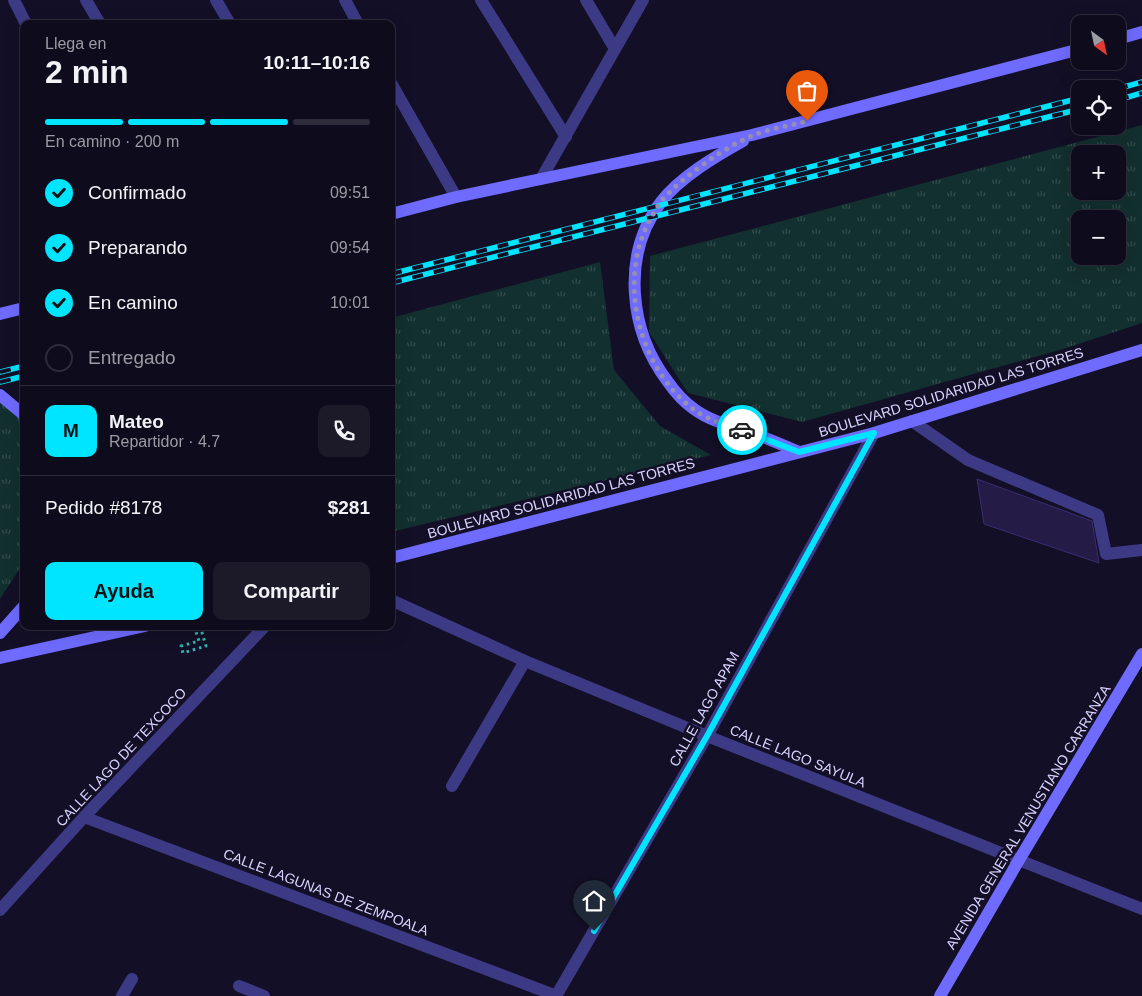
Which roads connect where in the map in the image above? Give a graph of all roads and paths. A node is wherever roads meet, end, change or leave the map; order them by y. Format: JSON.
{"nodes":[{"id":1,"x":14,"y":0,"type":"edge"},
{"id":2,"x":86,"y":0,"type":"edge"},
{"id":3,"x":216,"y":0,"type":"edge"},
{"id":4,"x":344,"y":0,"type":"edge"},
{"id":5,"x":481,"y":0,"type":"edge"},
{"id":6,"x":586,"y":0,"type":"edge"},
{"id":7,"x":643,"y":0,"type":"edge"},
{"id":8,"x":24,"y":20,"type":"edge"},
{"id":9,"x":98,"y":20,"type":"edge"},
{"id":10,"x":228,"y":20,"type":"edge"},
{"id":11,"x":356,"y":20,"type":"edge"},
{"id":12,"x":1142,"y":32,"type":"edge"},
{"id":13,"x":1126,"y":37,"type":"edge"},
{"id":14,"x":615,"y":50,"type":"junction"},
{"id":15,"x":1071,"y":51,"type":"edge"},
{"id":16,"x":395,"y":90,"type":"edge"},
{"id":17,"x":752,"y":136,"type":"junction"},
{"id":18,"x":566,"y":138,"type":"junction"},
{"id":19,"x":541,"y":179,"type":"junction"},
{"id":20,"x":456,"y":197,"type":"junction"},
{"id":21,"x":395,"y":213,"type":"edge"},
{"id":22,"x":20,"y":309,"type":"edge"},
{"id":23,"x":0,"y":314,"type":"edge"},
{"id":24,"x":1142,"y":350,"type":"edge"},
{"id":25,"x":0,"y":395,"type":"edge"},
{"id":26,"x":20,"y":412,"type":"edge"},
{"id":27,"x":912,"y":421,"type":"junction"},
{"id":28,"x":874,"y":433,"type":"junction"},
{"id":29,"x":799,"y":452,"type":"junction"},
{"id":30,"x":1142,"y":550,"type":"edge"},
{"id":31,"x":395,"y":557,"type":"edge"},
{"id":32,"x":395,"y":602,"type":"edge"},
{"id":33,"x":20,"y":610,"type":"edge"},
{"id":34,"x":128,"y":630,"type":"edge"},
{"id":35,"x":195,"y":630,"type":"edge"},
{"id":36,"x":201,"y":630,"type":"edge"},
{"id":37,"x":261,"y":630,"type":"edge"},
{"id":38,"x":0,"y":633,"type":"edge"},
{"id":39,"x":1142,"y":654,"type":"edge"},
{"id":40,"x":0,"y":658,"type":"edge"},
{"id":41,"x":525,"y":661,"type":"junction"},
{"id":42,"x":707,"y":736,"type":"junction"},
{"id":43,"x":452,"y":786,"type":"dead end"},
{"id":44,"x":84,"y":817,"type":"junction"},
{"id":45,"x":1019,"y":860,"type":"junction"},
{"id":46,"x":1142,"y":909,"type":"edge"},
{"id":47,"x":0,"y":910,"type":"edge"},
{"id":48,"x":132,"y":979,"type":"dead end"},
{"id":49,"x":239,"y":986,"type":"dead end"},
{"id":50,"x":122,"y":996,"type":"edge"},
{"id":51,"x":264,"y":996,"type":"edge"},
{"id":52,"x":556,"y":996,"type":"edge"},
{"id":53,"x":940,"y":996,"type":"edge"}],
"edges":[{"from":1,"to":8,"type":"street"},
{"from":2,"to":9,"type":"street"},
{"from":3,"to":10,"type":"street"},
{"from":4,"to":11,"type":"street"},
{"from":5,"to":18,"type":"street"},
{"from":6,"to":14,"type":"street"},
{"from":7,"to":14,"type":"street"},
{"from":12,"to":13,"type":"main road"},
{"from":14,"to":18,"type":"street"},
{"from":15,"to":17,"type":"main road"},
{"from":16,"to":20,"type":"street"},
{"from":17,"to":19,"type":"main road"},
{"from":17,"to":29,"type":"main road"},
{"from":18,"to":19,"type":"street"},
{"from":19,"to":20,"type":"main road"},
{"from":20,"to":21,"type":"main road"},
{"from":22,"to":23,"type":"main road"},
{"from":24,"to":27,"type":"main road","name":"BOULEVARD SOLIDARIDAD LAS TORRES"},
{"from":25,"to":26,"type":"main road"},
{"from":27,"to":28,"type":"main road","name":"BOULEVARD SOLIDARIDAD LAS TORRES"},
{"from":27,"to":30,"type":"street"},
{"from":28,"to":29,"type":"main road","name":"BOULEVARD SOLIDARIDAD LAS TORRES"},
{"from":28,"to":42,"type":"street","name":"CALLE LAGO APAM"},
{"from":29,"to":31,"type":"main road","name":"BOULEVARD SOLIDARIDAD LAS TORRES"},
{"from":32,"to":41,"type":"street","name":"CALLE LAGO SAYULA"},
{"from":33,"to":38,"type":"main road"},
{"from":34,"to":40,"type":"main road"},
{"from":35,"to":36,"type":"path"},
{"from":37,"to":44,"type":"street","name":"CALLE LAGO DE TEXCOCO"},
{"from":39,"to":45,"type":"main road","name":"AVENIDA GENERAL VENUSTIANO CARRANZA"},
{"from":41,"to":42,"type":"street","name":"CALLE LAGO SAYULA"},
{"from":41,"to":43,"type":"street"},
{"from":42,"to":45,"type":"street","name":"CALLE LAGO SAYULA"},
{"from":42,"to":52,"type":"street","name":"CALLE LAGO APAM"},
{"from":44,"to":47,"type":"street","name":"CALLE LAGO DE TEXCOCO"},
{"from":44,"to":52,"type":"street","name":"CALLE LAGUNAS DE ZEMPOALA"},
{"from":45,"to":46,"type":"street","name":"CALLE LAGO SAYULA"},
{"from":45,"to":53,"type":"main road","name":"AVENIDA GENERAL VENUSTIANO CARRANZA"},
{"from":48,"to":50,"type":"street"},
{"from":49,"to":51,"type":"street"}]}
